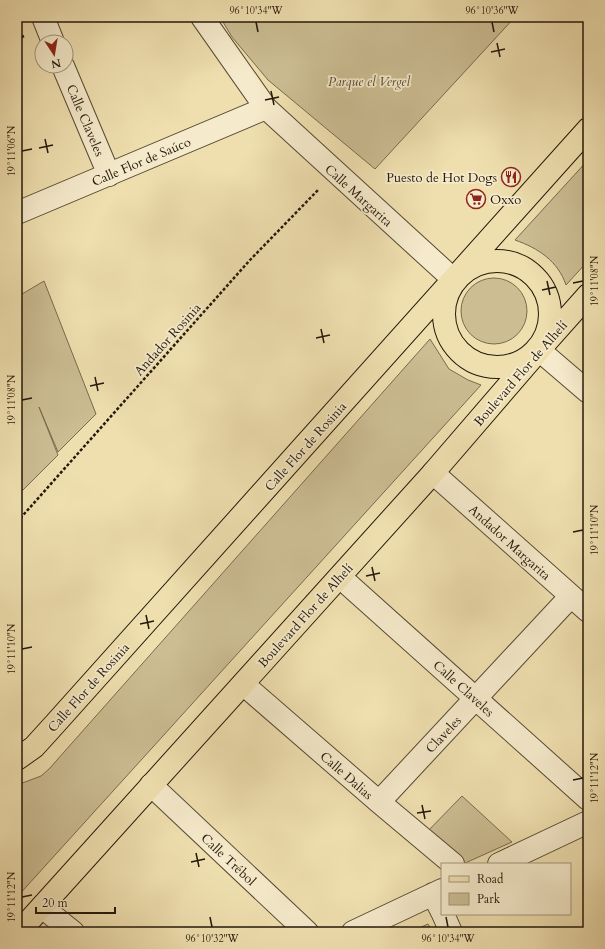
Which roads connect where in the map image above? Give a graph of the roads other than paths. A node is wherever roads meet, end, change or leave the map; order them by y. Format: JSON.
{"nodes":[{"id":1,"x":43,"y":17,"type":"edge"},
{"id":2,"x":202,"y":17,"type":"edge"},
{"id":3,"x":50,"y":34,"type":"edge"},
{"id":4,"x":67,"y":74,"type":"edge"},
{"id":5,"x":266,"y":108,"type":"junction"},
{"id":6,"x":588,"y":129,"type":"edge"},
{"id":7,"x":109,"y":174,"type":"junction"},
{"id":8,"x":17,"y":213,"type":"edge"},
{"id":9,"x":454,"y":280,"type":"junction"},
{"id":10,"x":588,"y":295,"type":"edge"},
{"id":11,"x":539,"y":350,"type":"junction"},
{"id":12,"x":588,"y":392,"type":"edge"},
{"id":13,"x":433,"y":473,"type":"junction"},
{"id":14,"x":340,"y":577,"type":"junction"},
{"id":15,"x":571,"y":596,"type":"junction"},
{"id":16,"x":588,"y":611,"type":"edge"},
{"id":17,"x":243,"y":684,"type":"junction"},
{"id":18,"x":476,"y":699,"type":"junction"},
{"id":19,"x":17,"y":759,"type":"edge"},
{"id":20,"x":151,"y":785,"type":"junction"},
{"id":21,"x":588,"y":799,"type":"edge"},
{"id":22,"x":379,"y":802,"type":"junction"},
{"id":23,"x":588,"y":822,"type":"edge"},
{"id":24,"x":452,"y":863,"type":"edge"},
{"id":25,"x":501,"y":863,"type":"edge"},
{"id":26,"x":440,"y":903,"type":"edge"},
{"id":27,"x":42,"y":907,"type":"junction"},
{"id":28,"x":445,"y":915,"type":"edge"},
{"id":29,"x":383,"y":926,"type":"edge"},
{"id":30,"x":19,"y":932,"type":"edge"},
{"id":31,"x":73,"y":932,"type":"edge"},
{"id":32,"x":307,"y":932,"type":"edge"},
{"id":33,"x":353,"y":932,"type":"edge"},
{"id":34,"x":451,"y":932,"type":"edge"}],
"edges":[{"from":1,"to":3,"type":"street"},
{"from":2,"to":5,"type":"street","name":"Calle Margarita"},
{"from":4,"to":7,"type":"street","name":"Calle Claveles"},
{"from":5,"to":7,"type":"street","name":"Calle Flor de Saúco"},
{"from":5,"to":9,"type":"street","name":"Calle Margarita"},
{"from":6,"to":9,"type":"main road","name":"Calle Flor de Rosinia"},
{"from":7,"to":8,"type":"street","name":"Calle Flor de Saúco"},
{"from":9,"to":11,"type":"main road"},
{"from":9,"to":11,"type":"main road"},
{"from":9,"to":19,"type":"main road","name":"Calle Flor de Rosinia"},
{"from":10,"to":11,"type":"main road","name":"Boulevard Flor de Alhelí"},
{"from":11,"to":12,"type":"street"},
{"from":11,"to":13,"type":"main road","name":"Boulevard Flor de Alhelí"},
{"from":13,"to":14,"type":"main road","name":"Boulevard Flor de Alhelí"},
{"from":13,"to":15,"type":"street","name":"Andador Margarita"},
{"from":14,"to":17,"type":"main road","name":"Boulevard Flor de Alhelí"},
{"from":14,"to":18,"type":"street","name":"Calle Claveles"},
{"from":15,"to":16,"type":"street","name":"Andador Margarita"},
{"from":15,"to":18,"type":"street","name":"Claveles"},
{"from":17,"to":20,"type":"main road","name":"Boulevard Flor de Alhelí"},
{"from":17,"to":22,"type":"street","name":"Calle Dalias"},
{"from":18,"to":21,"type":"street","name":"Calle Claveles"},
{"from":18,"to":22,"type":"street","name":"Claveles"},
{"from":20,"to":27,"type":"main road","name":"Boulevard Flor de Alhelí"},
{"from":20,"to":32,"type":"street","name":"Calle Trébol"},
{"from":22,"to":24,"type":"street","name":"Calle Dalias"},
{"from":23,"to":25,"type":"street"},
{"from":26,"to":29,"type":"street"},
{"from":27,"to":30,"type":"main road","name":"Boulevard Flor de Alhelí"},
{"from":27,"to":31,"type":"street"},
{"from":28,"to":34,"type":"street"},
{"from":29,"to":33,"type":"street"}]}
